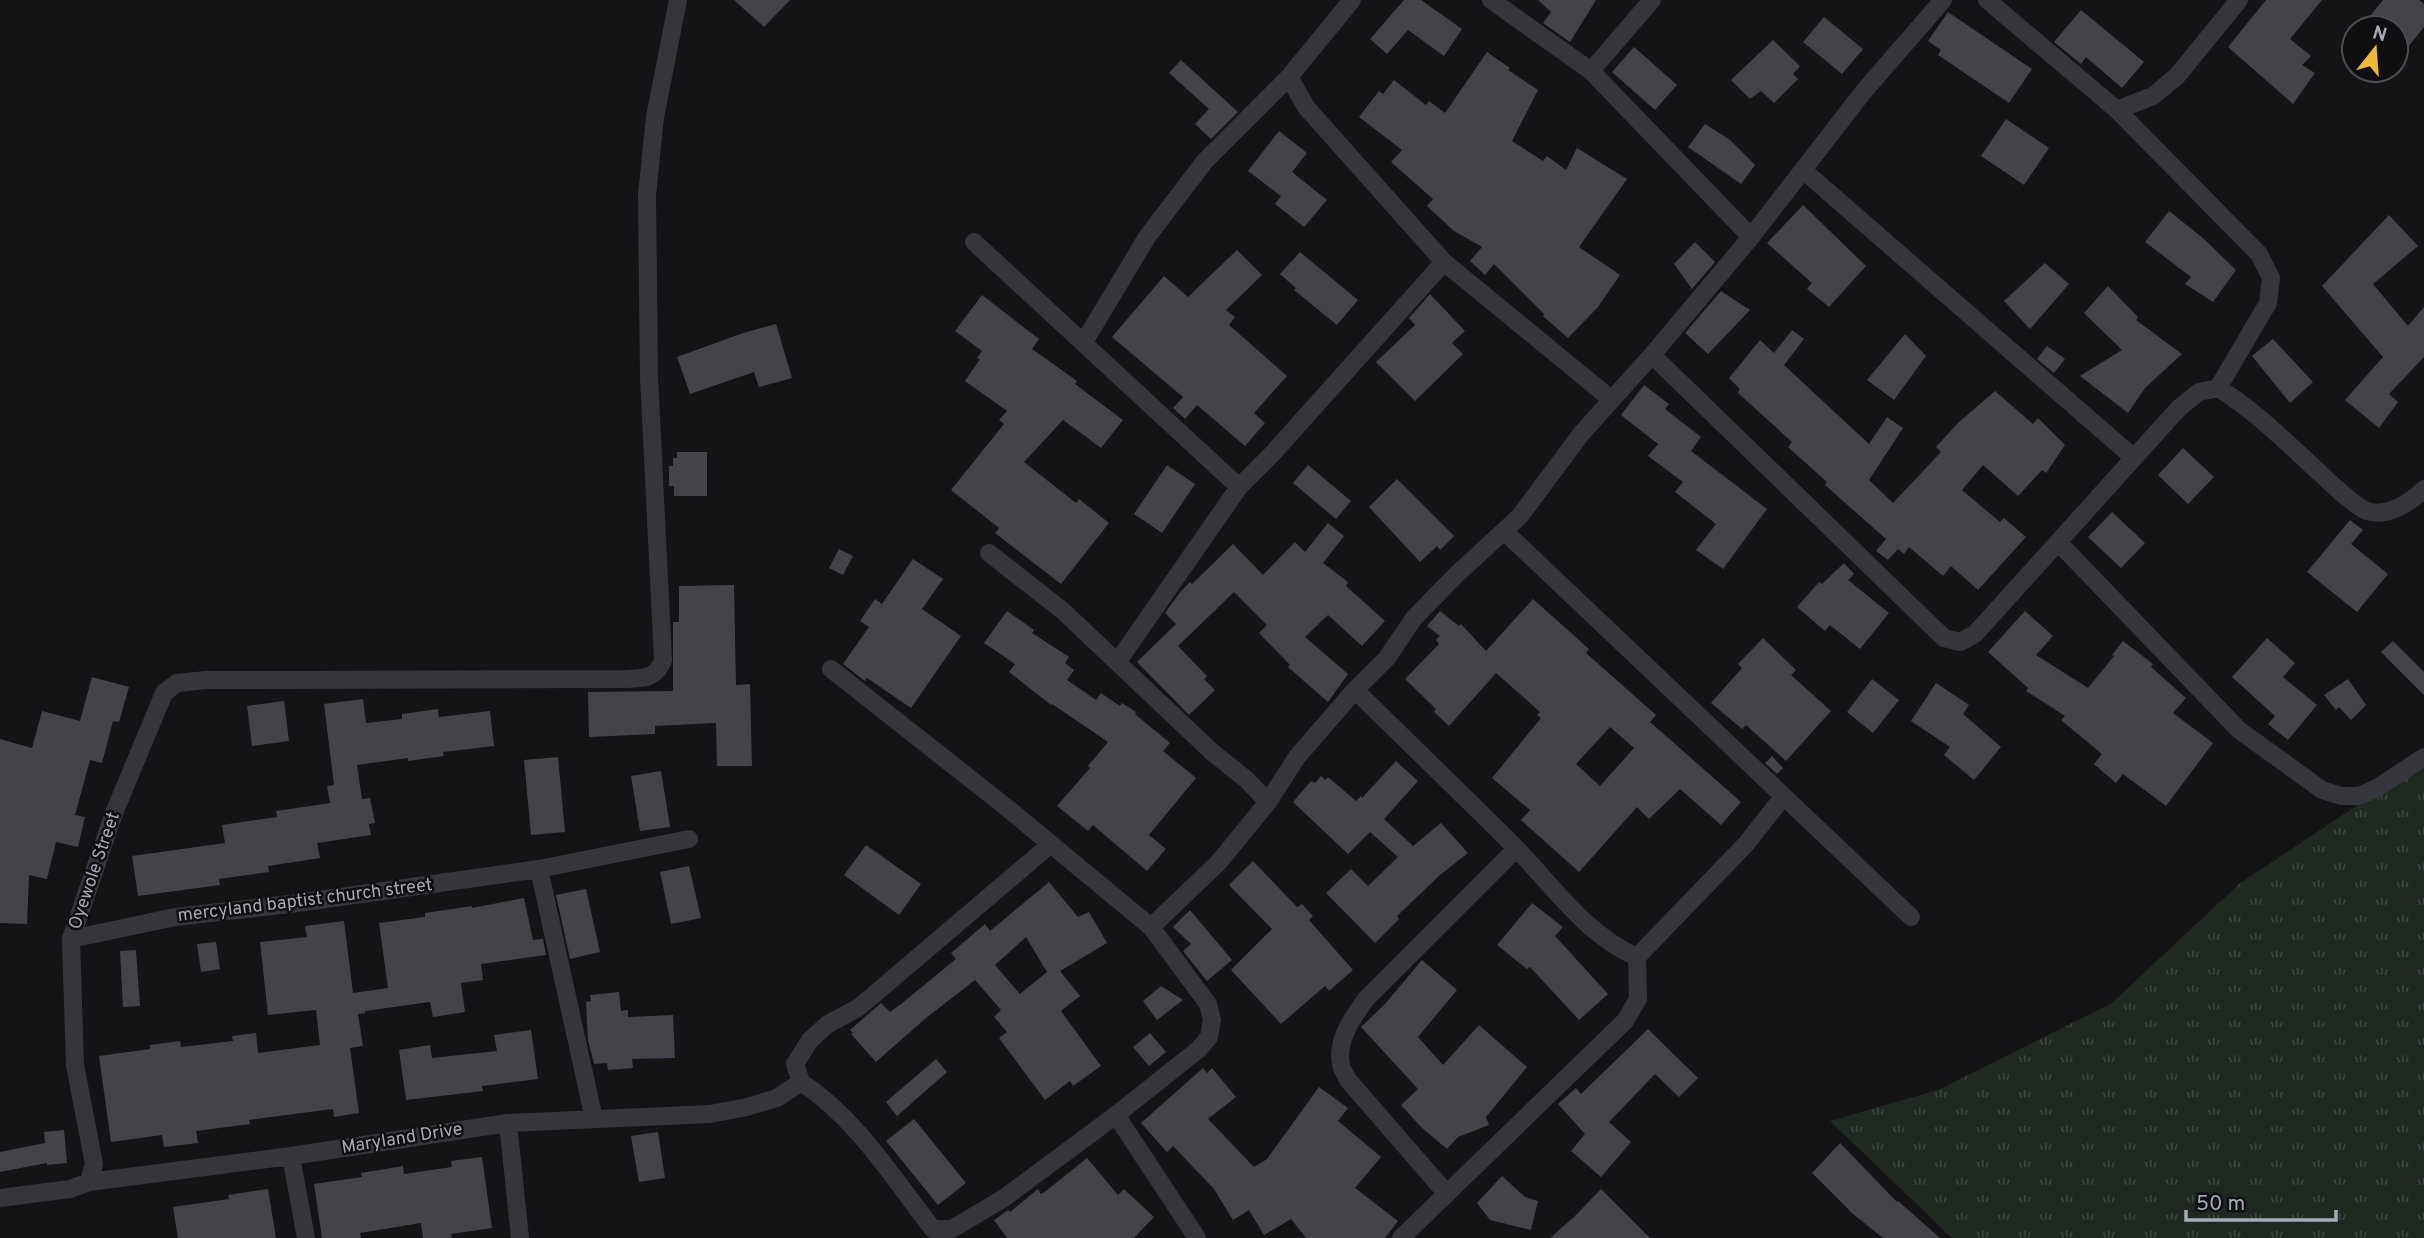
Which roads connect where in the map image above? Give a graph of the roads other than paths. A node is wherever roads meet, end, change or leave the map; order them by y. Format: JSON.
{"nodes":[{"id":1,"x":678,"y":0,"type":"edge"},
{"id":2,"x":1352,"y":0,"type":"edge"},
{"id":3,"x":1491,"y":0,"type":"edge"},
{"id":4,"x":1652,"y":0,"type":"edge"},
{"id":5,"x":1944,"y":0,"type":"edge"},
{"id":6,"x":1987,"y":0,"type":"edge"},
{"id":7,"x":2239,"y":0,"type":"edge"},
{"id":8,"x":1591,"y":71,"type":"junction"},
{"id":9,"x":1289,"y":77,"type":"junction"},
{"id":10,"x":2117,"y":110,"type":"junction"},
{"id":11,"x":1803,"y":170,"type":"junction"},
{"id":12,"x":1751,"y":237,"type":"junction"},
{"id":13,"x":974,"y":242,"type":"dead end"},
{"id":14,"x":1444,"y":262,"type":"junction"},
{"id":15,"x":1084,"y":342,"type":"junction"},
{"id":16,"x":1651,"y":355,"type":"junction"},
{"id":17,"x":2218,"y":388,"type":"junction"},
{"id":18,"x":1612,"y":400,"type":"junction"},
{"id":19,"x":2134,"y":458,"type":"junction"},
{"id":20,"x":1239,"y":487,"type":"junction"},
{"id":21,"x":2424,"y":489,"type":"edge"},
{"id":22,"x":1504,"y":531,"type":"junction"},
{"id":23,"x":2058,"y":542,"type":"junction"},
{"id":24,"x":989,"y":553,"type":"dead end"},
{"id":25,"x":1118,"y":661,"type":"junction"},
{"id":26,"x":831,"y":669,"type":"dead end"},
{"id":27,"x":1355,"y":690,"type":"junction"},
{"id":28,"x":2424,"y":757,"type":"edge"},
{"id":29,"x":1783,"y":797,"type":"junction"},
{"id":30,"x":1268,"y":802,"type":"junction"},
{"id":31,"x":689,"y":839,"type":"dead end"},
{"id":32,"x":1051,"y":844,"type":"junction"},
{"id":33,"x":1516,"y":849,"type":"junction"},
{"id":34,"x":540,"y":870,"type":"junction"},
{"id":35,"x":1911,"y":917,"type":"dead end"},
{"id":36,"x":1151,"y":927,"type":"junction"},
{"id":37,"x":71,"y":939,"type":"junction"},
{"id":38,"x":1637,"y":957,"type":"junction"},
{"id":39,"x":801,"y":1082,"type":"junction"},
{"id":40,"x":1116,"y":1115,"type":"junction"},
{"id":41,"x":594,"y":1119,"type":"junction"},
{"id":42,"x":508,"y":1123,"type":"junction"},
{"id":43,"x":291,"y":1156,"type":"junction"},
{"id":44,"x":89,"y":1182,"type":"junction"},
{"id":45,"x":1447,"y":1194,"type":"junction"},
{"id":46,"x":0,"y":1198,"type":"edge"},
{"id":47,"x":931,"y":1234,"type":"edge"},
{"id":48,"x":306,"y":1238,"type":"edge"},
{"id":49,"x":520,"y":1238,"type":"edge"},
{"id":50,"x":1197,"y":1238,"type":"edge"},
{"id":51,"x":1401,"y":1238,"type":"edge"}],
"edges":[{"from":1,"to":37,"type":"street","name":"Oyewole Street"},
{"from":2,"to":9,"type":"street"},
{"from":3,"to":8,"type":"street"},
{"from":4,"to":8,"type":"street"},
{"from":5,"to":11,"type":"street"},
{"from":6,"to":10,"type":"street"},
{"from":7,"to":10,"type":"street"},
{"from":8,"to":12,"type":"street"},
{"from":9,"to":14,"type":"street"},
{"from":9,"to":15,"type":"street"},
{"from":10,"to":17,"type":"street"},
{"from":11,"to":12,"type":"street"},
{"from":11,"to":19,"type":"street"},
{"from":12,"to":16,"type":"street"},
{"from":13,"to":15,"type":"street"},
{"from":14,"to":18,"type":"street"},
{"from":14,"to":20,"type":"street"},
{"from":15,"to":20,"type":"street"},
{"from":16,"to":18,"type":"street"},
{"from":16,"to":23,"type":"street"},
{"from":17,"to":19,"type":"street"},
{"from":17,"to":21,"type":"street"},
{"from":18,"to":22,"type":"street"},
{"from":19,"to":23,"type":"street"},
{"from":20,"to":25,"type":"street"},
{"from":22,"to":27,"type":"street"},
{"from":22,"to":29,"type":"street"},
{"from":23,"to":28,"type":"street"},
{"from":24,"to":25,"type":"street"},
{"from":25,"to":30,"type":"street"},
{"from":26,"to":32,"type":"street"},
{"from":27,"to":30,"type":"street"},
{"from":27,"to":33,"type":"street"},
{"from":29,"to":35,"type":"street"},
{"from":29,"to":38,"type":"street"},
{"from":30,"to":36,"type":"street"},
{"from":31,"to":34,"type":"street","name":"mercyland baptist church street"},
{"from":32,"to":36,"type":"street"},
{"from":32,"to":39,"type":"street"},
{"from":33,"to":38,"type":"street"},
{"from":33,"to":45,"type":"street"},
{"from":34,"to":37,"type":"street","name":"mercyland baptist church street"},
{"from":34,"to":41,"type":"street"},
{"from":36,"to":40,"type":"street"},
{"from":37,"to":44,"type":"street","name":"Oyewole Street"},
{"from":38,"to":45,"type":"street"},
{"from":39,"to":41,"type":"street","name":"Maryland Drive"},
{"from":39,"to":47,"type":"street"},
{"from":40,"to":47,"type":"street"},
{"from":40,"to":50,"type":"street"},
{"from":41,"to":42,"type":"street","name":"Maryland Drive"},
{"from":42,"to":43,"type":"street","name":"Maryland Drive"},
{"from":42,"to":49,"type":"street"},
{"from":43,"to":44,"type":"street","name":"Maryland Drive"},
{"from":43,"to":48,"type":"street"},
{"from":44,"to":46,"type":"street","name":"Maryland Drive"},
{"from":45,"to":51,"type":"street"}]}
